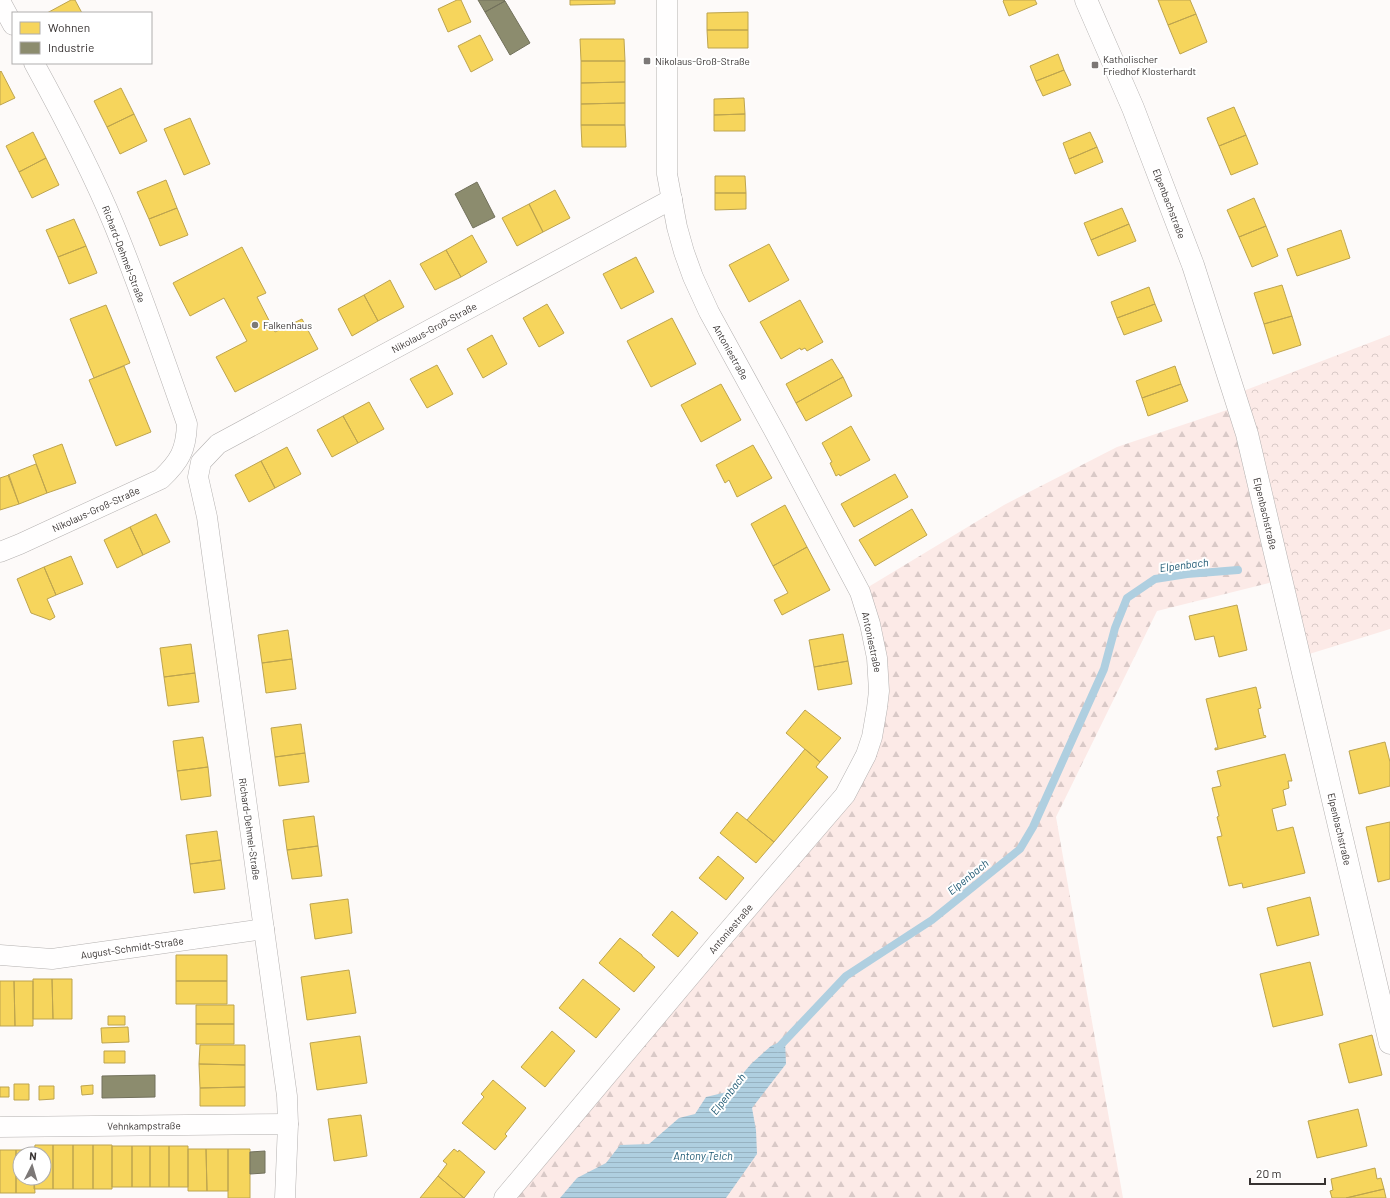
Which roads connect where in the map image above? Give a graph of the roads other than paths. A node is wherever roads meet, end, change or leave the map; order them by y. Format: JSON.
{"nodes":[{"id":1,"x":666,"y":0,"type":"edge"},
{"id":2,"x":1086,"y":0,"type":"edge"},
{"id":3,"x":0,"y":1,"type":"edge"},
{"id":4,"x":12,"y":23,"type":"edge"},
{"id":5,"x":35,"y":64,"type":"edge"},
{"id":6,"x":672,"y":199,"type":"junction"},
{"id":7,"x":183,"y":453,"type":"joint"},
{"id":8,"x":201,"y":462,"type":"joint"},
{"id":9,"x":0,"y":552,"type":"edge"},
{"id":10,"x":264,"y":929,"type":"junction"},
{"id":11,"x":0,"y":955,"type":"edge"},
{"id":12,"x":1390,"y":1043,"type":"edge"},
{"id":13,"x":288,"y":1124,"type":"junction"},
{"id":14,"x":0,"y":1127,"type":"edge"},
{"id":15,"x":285,"y":1198,"type":"edge"},
{"id":16,"x":504,"y":1198,"type":"edge"}],
"edges":[{"from":1,"to":6,"type":"street","name":"Antoniestraße"},
{"from":2,"to":12,"type":"street","name":"Elpenbachstraße"},
{"from":3,"to":4,"type":"street"},
{"from":5,"to":7,"type":"street","name":"Richard-Dehmel-Straße"},
{"from":6,"to":8,"type":"street","name":"Nikolaus-Groß-Straße"},
{"from":6,"to":16,"type":"street","name":"Antoniestraße"},
{"from":7,"to":9,"type":"street","name":"Nikolaus-Groß-Straße"},
{"from":8,"to":10,"type":"street","name":"Richard-Dehmel-Straße"},
{"from":10,"to":11,"type":"street","name":"August-Schmidt-Straße"},
{"from":10,"to":13,"type":"street","name":"Richard-Dehmel-Straße"},
{"from":13,"to":14,"type":"street","name":"Vehnkampstraße"},
{"from":13,"to":15,"type":"street","name":"Richard-Dehmel-Straße"}]}
